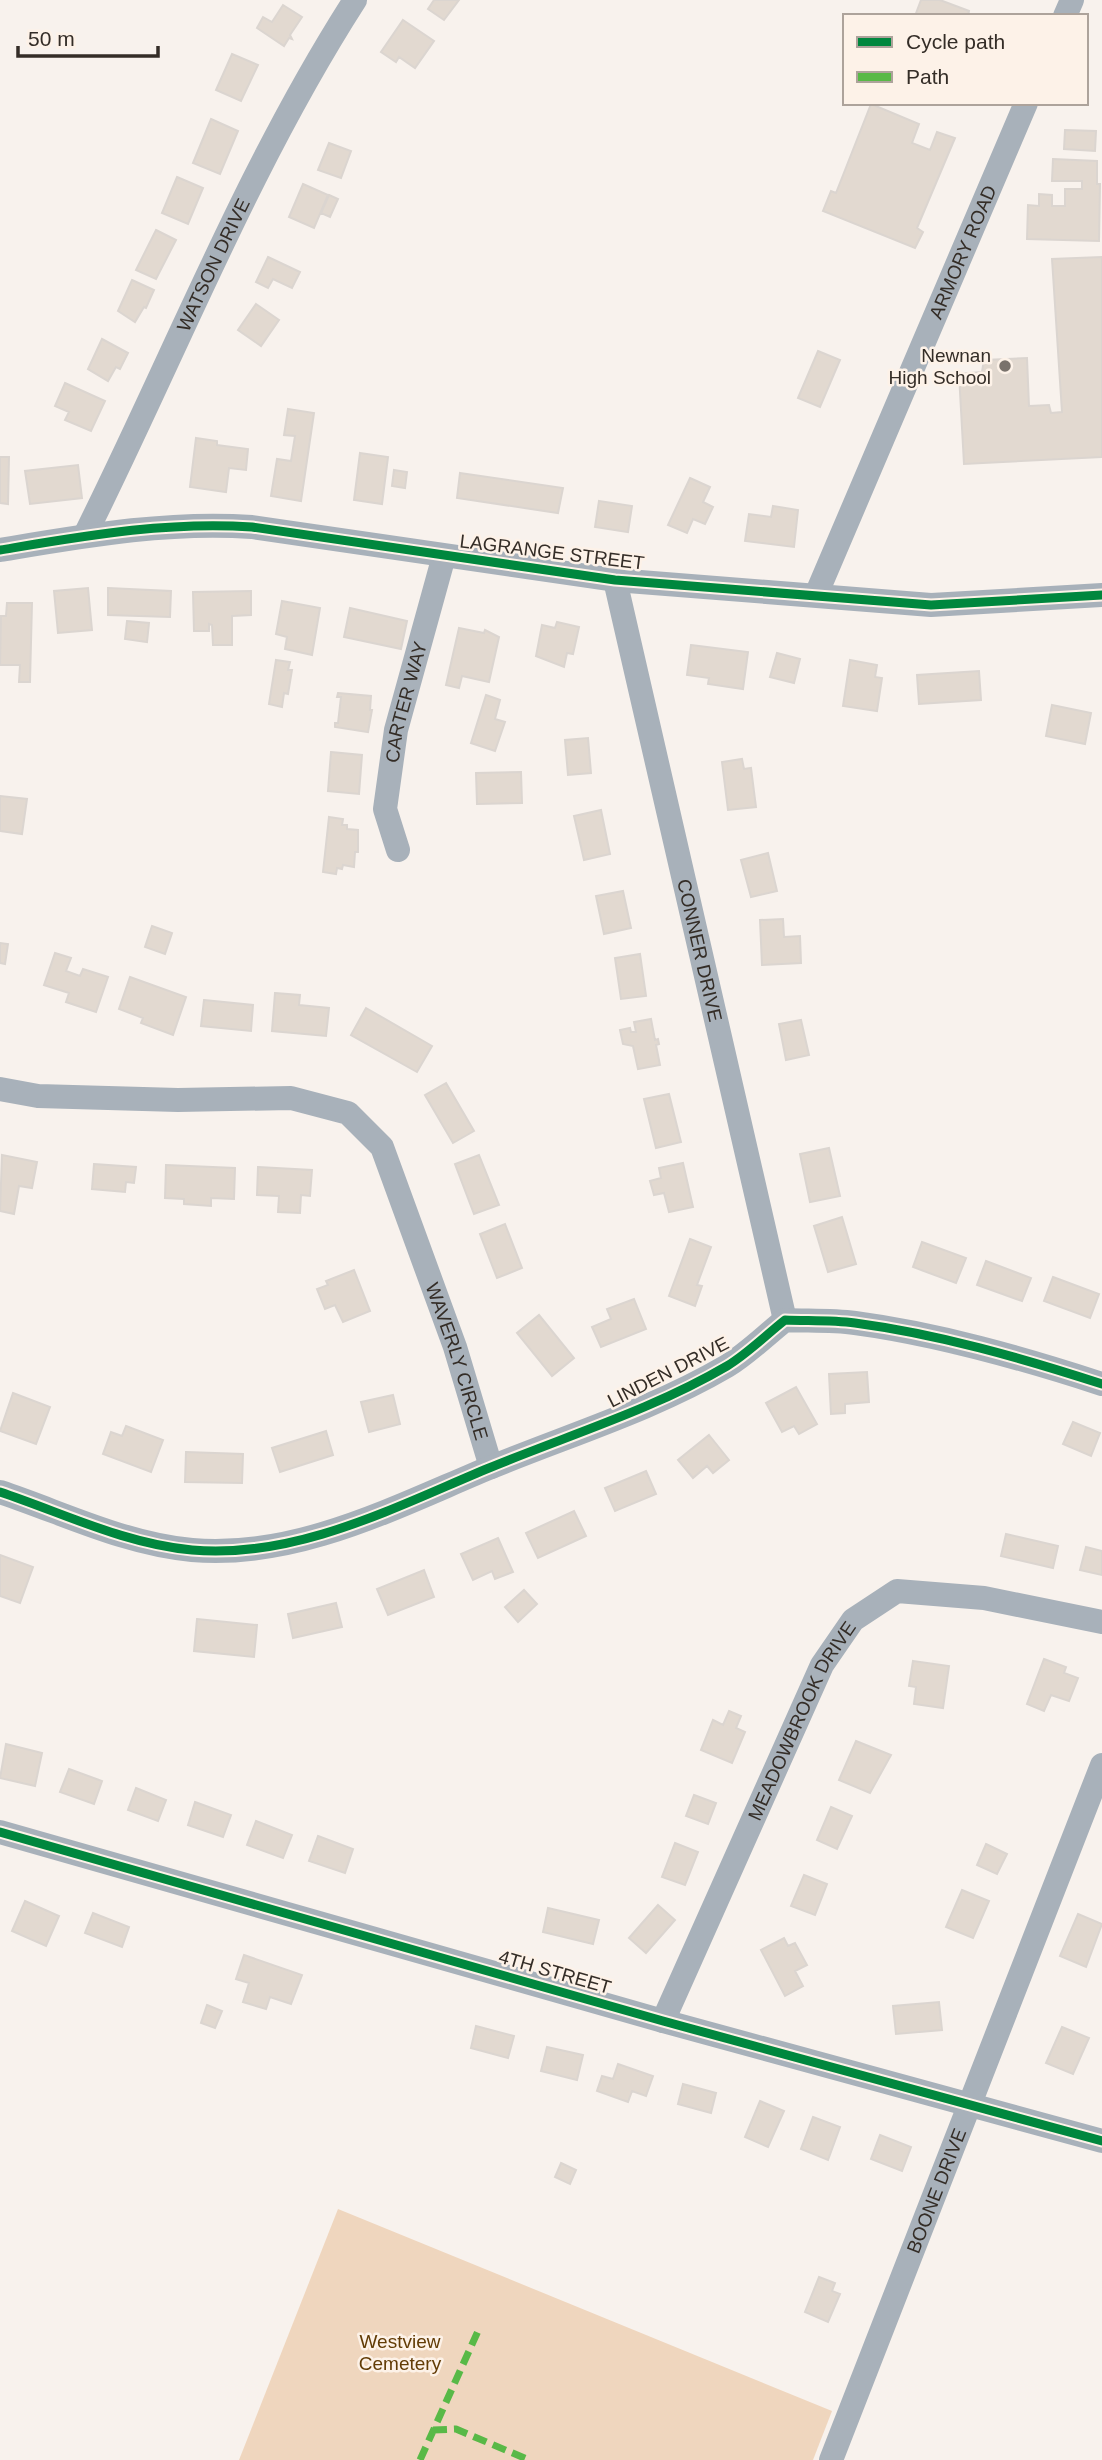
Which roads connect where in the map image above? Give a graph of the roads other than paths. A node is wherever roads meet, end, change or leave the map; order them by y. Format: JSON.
{"nodes":[{"id":1,"x":355,"y":0,"type":"edge"},
{"id":2,"x":1025,"y":105,"type":"edge"},
{"id":3,"x":85,"y":535,"type":"junction"},
{"id":4,"x":0,"y":550,"type":"edge"},
{"id":5,"x":444,"y":556,"type":"junction"},
{"id":6,"x":615,"y":580,"type":"junction"},
{"id":7,"x":816,"y":595,"type":"junction"},
{"id":8,"x":1102,"y":595,"type":"edge"},
{"id":9,"x":398,"y":850,"type":"dead end"},
{"id":10,"x":0,"y":1088,"type":"edge"},
{"id":11,"x":785,"y":1320,"type":"junction"},
{"id":12,"x":1102,"y":1384,"type":"edge"},
{"id":13,"x":491,"y":1467,"type":"junction"},
{"id":14,"x":0,"y":1492,"type":"edge"},
{"id":15,"x":1102,"y":1622,"type":"edge"},
{"id":16,"x":1102,"y":1765,"type":"edge"},
{"id":17,"x":0,"y":1832,"type":"edge"},
{"id":18,"x":663,"y":2021,"type":"junction"},
{"id":19,"x":970,"y":2105,"type":"junction"},
{"id":20,"x":1102,"y":2141,"type":"edge"},
{"id":21,"x":831,"y":2460,"type":"edge"}],
"edges":[{"from":1,"to":3,"type":"street","name":"WATSON DRIVE"},
{"from":2,"to":7,"type":"street","name":"ARMORY ROAD"},
{"from":3,"to":4,"type":"street","name":"LAGRANGE STREET"},
{"from":3,"to":5,"type":"street","name":"LAGRANGE STREET"},
{"from":5,"to":6,"type":"street","name":"LAGRANGE STREET"},
{"from":5,"to":9,"type":"street","name":"CARTER WAY"},
{"from":6,"to":7,"type":"street","name":"LAGRANGE STREET"},
{"from":6,"to":11,"type":"street","name":"CONNER DRIVE"},
{"from":7,"to":8,"type":"street","name":"LAGRANGE STREET"},
{"from":10,"to":13,"type":"street","name":"WAVERLY CIRCLE"},
{"from":11,"to":12,"type":"street"},
{"from":11,"to":13,"type":"street","name":"LINDEN DRIVE"},
{"from":13,"to":14,"type":"street"},
{"from":15,"to":18,"type":"street","name":"MEADOWBROOK DRIVE"},
{"from":16,"to":19,"type":"street","name":"BOONE DRIVE"},
{"from":17,"to":18,"type":"street","name":"4TH STREET"},
{"from":18,"to":19,"type":"street","name":"4TH STREET"},
{"from":19,"to":20,"type":"street","name":"4TH STREET"},
{"from":19,"to":21,"type":"street","name":"BOONE DRIVE"}]}
